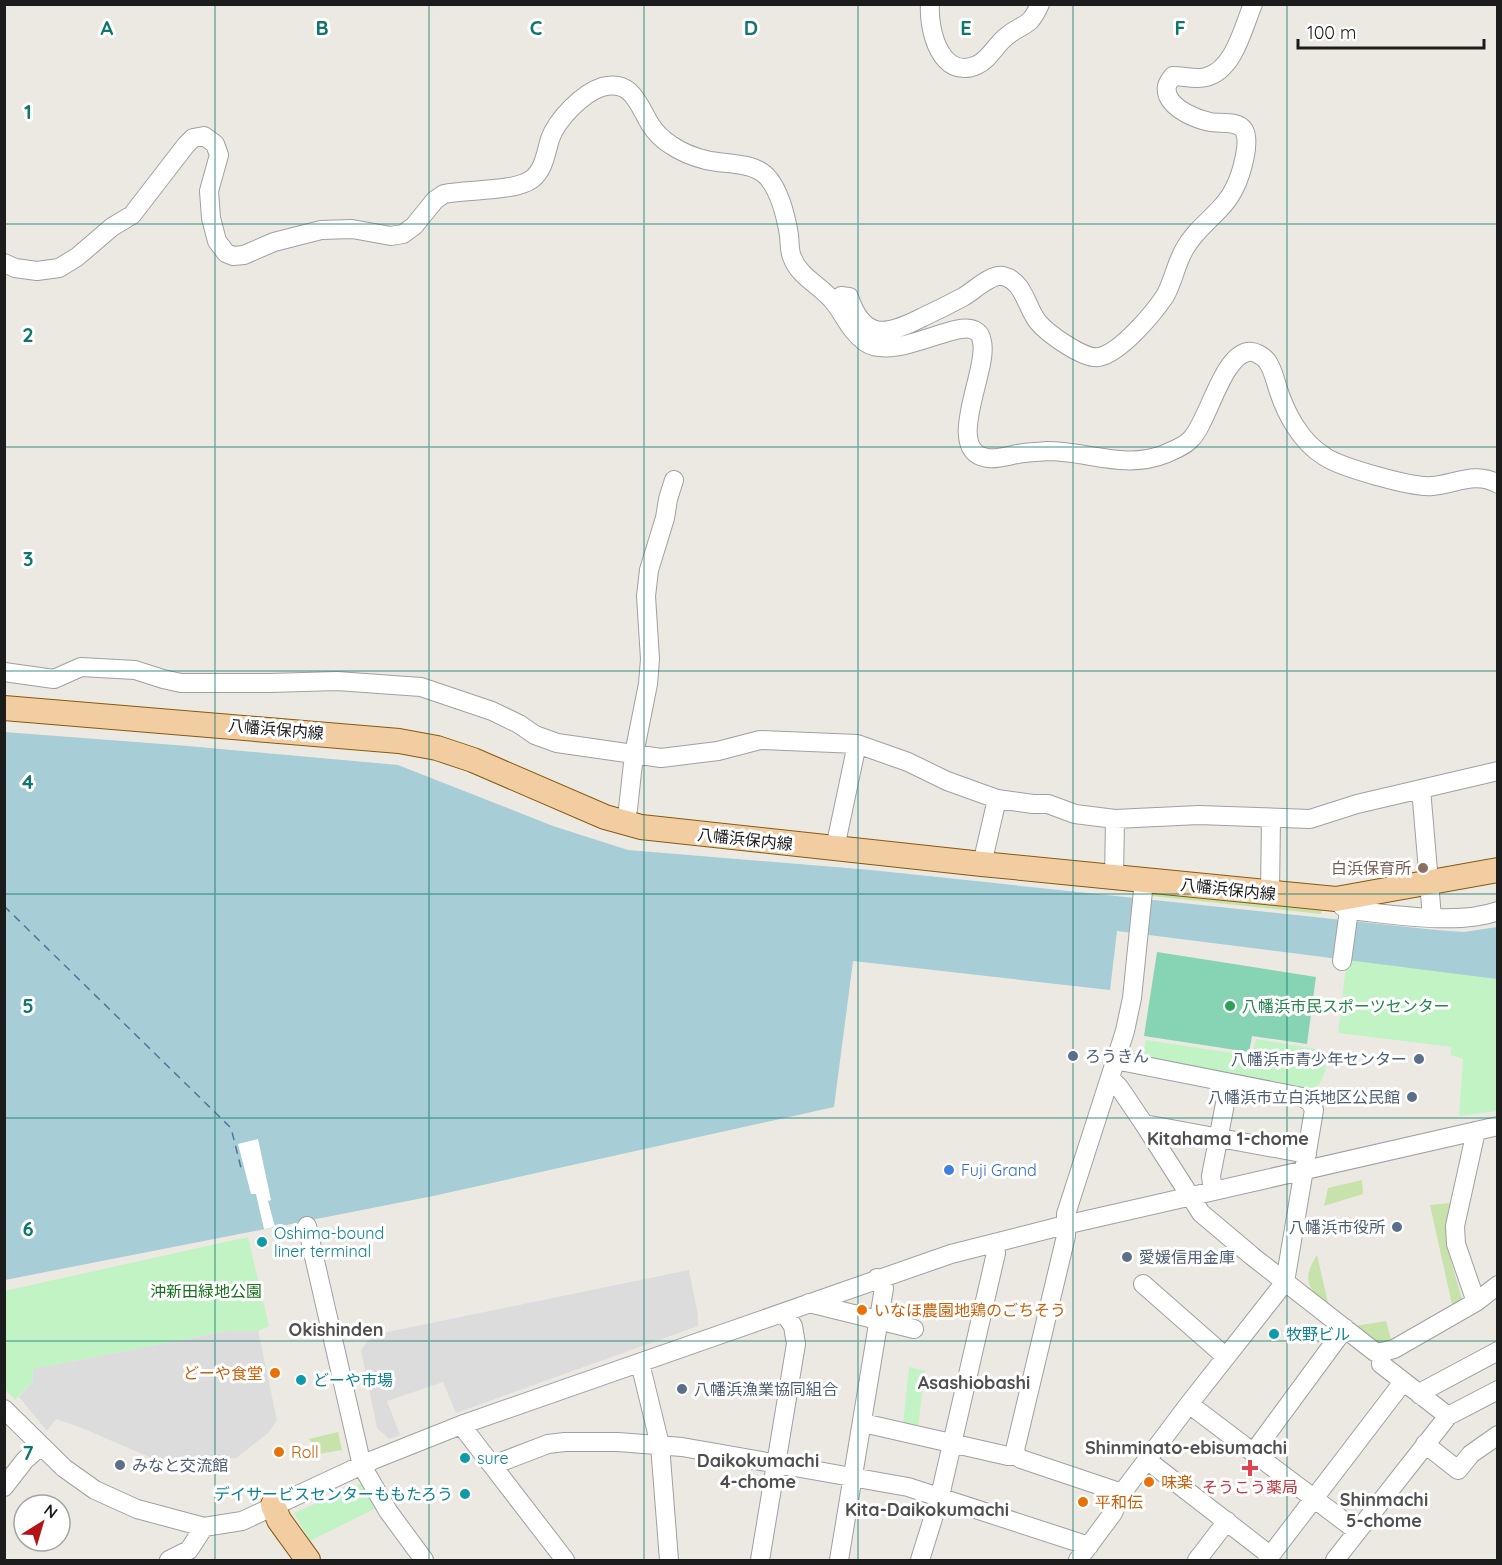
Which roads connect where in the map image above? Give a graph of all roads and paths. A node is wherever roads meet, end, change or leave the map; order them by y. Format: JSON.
{"nodes":[{"id":1,"x":930,"y":4,"type":"edge"},
{"id":2,"x":1040,"y":4,"type":"edge"},
{"id":3,"x":1253,"y":4,"type":"edge"},
{"id":4,"x":4,"y":263,"type":"edge"},
{"id":5,"x":835,"y":302,"type":"junction"},
{"id":6,"x":674,"y":480,"type":"dead end"},
{"id":7,"x":1497,"y":484,"type":"edge"},
{"id":8,"x":4,"y":672,"type":"edge"},
{"id":9,"x":4,"y":708,"type":"edge"},
{"id":10,"x":856,"y":744,"type":"junction"},
{"id":11,"x":634,"y":754,"type":"junction"},
{"id":12,"x":1497,"y":771,"type":"edge"},
{"id":13,"x":1420,"y":789,"type":"junction"},
{"id":14,"x":997,"y":799,"type":"junction"},
{"id":15,"x":1271,"y":818,"type":"junction"},
{"id":16,"x":1115,"y":819,"type":"junction"},
{"id":17,"x":624,"y":823,"type":"junction"},
{"id":18,"x":835,"y":848,"type":"junction"},
{"id":19,"x":982,"y":864,"type":"junction"},
{"id":20,"x":1497,"y":870,"type":"edge"},
{"id":21,"x":1114,"y":877,"type":"junction"},
{"id":22,"x":1428,"y":883,"type":"junction"},
{"id":23,"x":1143,"y":888,"type":"junction"},
{"id":24,"x":1270,"y":893,"type":"junction"},
{"id":25,"x":1344,"y":909,"type":"junction"},
{"id":26,"x":1497,"y":911,"type":"edge"},
{"id":27,"x":1432,"y":917,"type":"junction"},
{"id":28,"x":1342,"y":962,"type":"dead end"},
{"id":29,"x":1115,"y":1060,"type":"junction"},
{"id":30,"x":1111,"y":1079,"type":"junction"},
{"id":31,"x":1229,"y":1083,"type":"junction"},
{"id":32,"x":1144,"y":1124,"type":"junction"},
{"id":33,"x":1497,"y":1126,"type":"edge"},
{"id":34,"x":1476,"y":1131,"type":"junction"},
{"id":35,"x":1218,"y":1139,"type":"junction"},
{"id":36,"x":1306,"y":1162,"type":"junction"},
{"id":37,"x":1213,"y":1191,"type":"junction"},
{"id":38,"x":1190,"y":1197,"type":"junction"},
{"id":39,"x":1065,"y":1225,"type":"junction"},
{"id":40,"x":307,"y":1226,"type":"dead end"},
{"id":41,"x":994,"y":1243,"type":"junction"},
{"id":42,"x":877,"y":1278,"type":"junction"},
{"id":43,"x":1285,"y":1282,"type":"junction"},
{"id":44,"x":1143,"y":1284,"type":"dead end"},
{"id":45,"x":1497,"y":1285,"type":"edge"},
{"id":46,"x":1476,"y":1302,"type":"junction"},
{"id":47,"x":809,"y":1303,"type":"junction"},
{"id":48,"x":784,"y":1313,"type":"junction"},
{"id":49,"x":879,"y":1321,"type":"junction"},
{"id":50,"x":1345,"y":1328,"type":"junction"},
{"id":51,"x":914,"y":1329,"type":"dead end"},
{"id":52,"x":1497,"y":1351,"type":"edge"},
{"id":53,"x":1382,"y":1352,"type":"junction"},
{"id":54,"x":1226,"y":1357,"type":"junction"},
{"id":55,"x":640,"y":1363,"type":"junction"},
{"id":56,"x":1403,"y":1382,"type":"junction"},
{"id":57,"x":1497,"y":1390,"type":"edge"},
{"id":58,"x":1420,"y":1395,"type":"junction"},
{"id":59,"x":1188,"y":1404,"type":"junction"},
{"id":60,"x":4,"y":1409,"type":"edge"},
{"id":61,"x":1448,"y":1416,"type":"junction"},
{"id":62,"x":862,"y":1423,"type":"junction"},
{"id":63,"x":461,"y":1425,"type":"junction"},
{"id":64,"x":1497,"y":1435,"type":"edge"},
{"id":65,"x":952,"y":1443,"type":"junction"},
{"id":66,"x":1425,"y":1444,"type":"junction"},
{"id":67,"x":660,"y":1445,"type":"junction"},
{"id":68,"x":41,"y":1446,"type":"junction"},
{"id":69,"x":1253,"y":1453,"type":"junction"},
{"id":70,"x":1017,"y":1456,"type":"junction"},
{"id":71,"x":1147,"y":1460,"type":"junction"},
{"id":72,"x":493,"y":1465,"type":"junction"},
{"id":73,"x":776,"y":1465,"type":"junction"},
{"id":74,"x":362,"y":1466,"type":"junction"},
{"id":75,"x":853,"y":1479,"type":"junction"},
{"id":76,"x":4,"y":1486,"type":"edge"},
{"id":77,"x":1122,"y":1493,"type":"junction"},
{"id":78,"x":940,"y":1496,"type":"junction"},
{"id":79,"x":1313,"y":1499,"type":"junction"},
{"id":80,"x":273,"y":1505,"type":"junction"},
{"id":81,"x":1227,"y":1521,"type":"junction"},
{"id":82,"x":204,"y":1527,"type":"junction"},
{"id":83,"x":1357,"y":1531,"type":"junction"},
{"id":84,"x":1084,"y":1553,"type":"edge"},
{"id":85,"x":1269,"y":1558,"type":"edge"},
{"id":86,"x":169,"y":1560,"type":"edge"},
{"id":87,"x":308,"y":1560,"type":"edge"},
{"id":88,"x":424,"y":1560,"type":"edge"},
{"id":89,"x":565,"y":1560,"type":"edge"},
{"id":90,"x":669,"y":1560,"type":"edge"},
{"id":91,"x":760,"y":1560,"type":"edge"},
{"id":92,"x":839,"y":1560,"type":"edge"},
{"id":93,"x":920,"y":1560,"type":"edge"},
{"id":94,"x":1197,"y":1560,"type":"edge"},
{"id":95,"x":1335,"y":1560,"type":"edge"}],
"edges":[{"from":1,"to":2,"type":"street"},
{"from":3,"to":5,"type":"street"},
{"from":4,"to":5,"type":"street"},
{"from":5,"to":7,"type":"street"},
{"from":6,"to":11,"type":"street"},
{"from":8,"to":11,"type":"street"},
{"from":9,"to":17,"type":"main road","name":"八幡浜保内線"},
{"from":10,"to":11,"type":"street"},
{"from":10,"to":14,"type":"street"},
{"from":10,"to":18,"type":"street"},
{"from":11,"to":17,"type":"street"},
{"from":12,"to":13,"type":"street"},
{"from":13,"to":15,"type":"street"},
{"from":13,"to":22,"type":"street"},
{"from":14,"to":16,"type":"street"},
{"from":14,"to":19,"type":"street"},
{"from":15,"to":16,"type":"street"},
{"from":15,"to":24,"type":"street"},
{"from":16,"to":21,"type":"street"},
{"from":17,"to":18,"type":"main road","name":"八幡浜保内線"},
{"from":18,"to":19,"type":"main road","name":"八幡浜保内線"},
{"from":19,"to":21,"type":"main road","name":"八幡浜保内線"},
{"from":20,"to":22,"type":"main road","name":"八幡浜保内線"},
{"from":21,"to":23,"type":"main road","name":"八幡浜保内線"},
{"from":22,"to":25,"type":"main road","name":"八幡浜保内線"},
{"from":22,"to":27,"type":"street"},
{"from":23,"to":24,"type":"main road","name":"八幡浜保内線"},
{"from":23,"to":29,"type":"street"},
{"from":24,"to":25,"type":"main road","name":"八幡浜保内線"},
{"from":25,"to":27,"type":"street"},
{"from":25,"to":28,"type":"street"},
{"from":26,"to":27,"type":"street"},
{"from":29,"to":30,"type":"street"},
{"from":29,"to":31,"type":"street"},
{"from":30,"to":32,"type":"street"},
{"from":30,"to":39,"type":"street"},
{"from":31,"to":35,"type":"street"},
{"from":31,"to":36,"type":"street"},
{"from":32,"to":35,"type":"street"},
{"from":32,"to":38,"type":"street"},
{"from":33,"to":34,"type":"street"},
{"from":34,"to":36,"type":"street"},
{"from":34,"to":46,"type":"street"},
{"from":35,"to":36,"type":"street"},
{"from":35,"to":37,"type":"street"},
{"from":36,"to":37,"type":"street"},
{"from":36,"to":43,"type":"street"},
{"from":37,"to":38,"type":"street"},
{"from":38,"to":39,"type":"street"},
{"from":38,"to":43,"type":"street"},
{"from":39,"to":41,"type":"street"},
{"from":39,"to":70,"type":"street"},
{"from":40,"to":74,"type":"street"},
{"from":41,"to":42,"type":"street"},
{"from":41,"to":65,"type":"street"},
{"from":42,"to":47,"type":"street"},
{"from":42,"to":49,"type":"street"},
{"from":43,"to":50,"type":"street"},
{"from":43,"to":54,"type":"street"},
{"from":44,"to":54,"type":"street"},
{"from":45,"to":46,"type":"street"},
{"from":46,"to":53,"type":"street"},
{"from":47,"to":48,"type":"street"},
{"from":47,"to":49,"type":"street"},
{"from":48,"to":55,"type":"street"},
{"from":48,"to":73,"type":"street"},
{"from":49,"to":51,"type":"street"},
{"from":49,"to":62,"type":"street"},
{"from":50,"to":53,"type":"street"},
{"from":50,"to":69,"type":"street"},
{"from":52,"to":58,"type":"street"},
{"from":53,"to":56,"type":"street"},
{"from":54,"to":59,"type":"street"},
{"from":55,"to":63,"type":"street"},
{"from":55,"to":67,"type":"street"},
{"from":56,"to":58,"type":"street"},
{"from":56,"to":79,"type":"street"},
{"from":57,"to":61,"type":"street"},
{"from":58,"to":61,"type":"street"},
{"from":59,"to":69,"type":"street"},
{"from":59,"to":71,"type":"street"},
{"from":60,"to":68,"type":"street"},
{"from":61,"to":66,"type":"street"},
{"from":62,"to":65,"type":"street"},
{"from":62,"to":75,"type":"street"},
{"from":63,"to":72,"type":"street"},
{"from":63,"to":74,"type":"street"},
{"from":64,"to":66,"type":"street"},
{"from":65,"to":70,"type":"street"},
{"from":65,"to":78,"type":"street"},
{"from":66,"to":83,"type":"street"},
{"from":67,"to":72,"type":"street"},
{"from":67,"to":73,"type":"street"},
{"from":67,"to":90,"type":"street"},
{"from":68,"to":76,"type":"street"},
{"from":68,"to":82,"type":"street"},
{"from":69,"to":79,"type":"street"},
{"from":70,"to":77,"type":"street"},
{"from":71,"to":77,"type":"street"},
{"from":71,"to":81,"type":"street"},
{"from":72,"to":89,"type":"street"},
{"from":73,"to":75,"type":"street"},
{"from":73,"to":91,"type":"street"},
{"from":74,"to":80,"type":"street"},
{"from":74,"to":88,"type":"street"},
{"from":75,"to":78,"type":"street"},
{"from":75,"to":92,"type":"street"},
{"from":77,"to":84,"type":"street"},
{"from":78,"to":84,"type":"street"},
{"from":78,"to":93,"type":"street"},
{"from":79,"to":83,"type":"street"},
{"from":79,"to":85,"type":"street"},
{"from":80,"to":82,"type":"street"},
{"from":80,"to":87,"type":"main road"},
{"from":81,"to":85,"type":"street"},
{"from":81,"to":94,"type":"street"},
{"from":82,"to":86,"type":"street"},
{"from":83,"to":95,"type":"street"}]}
